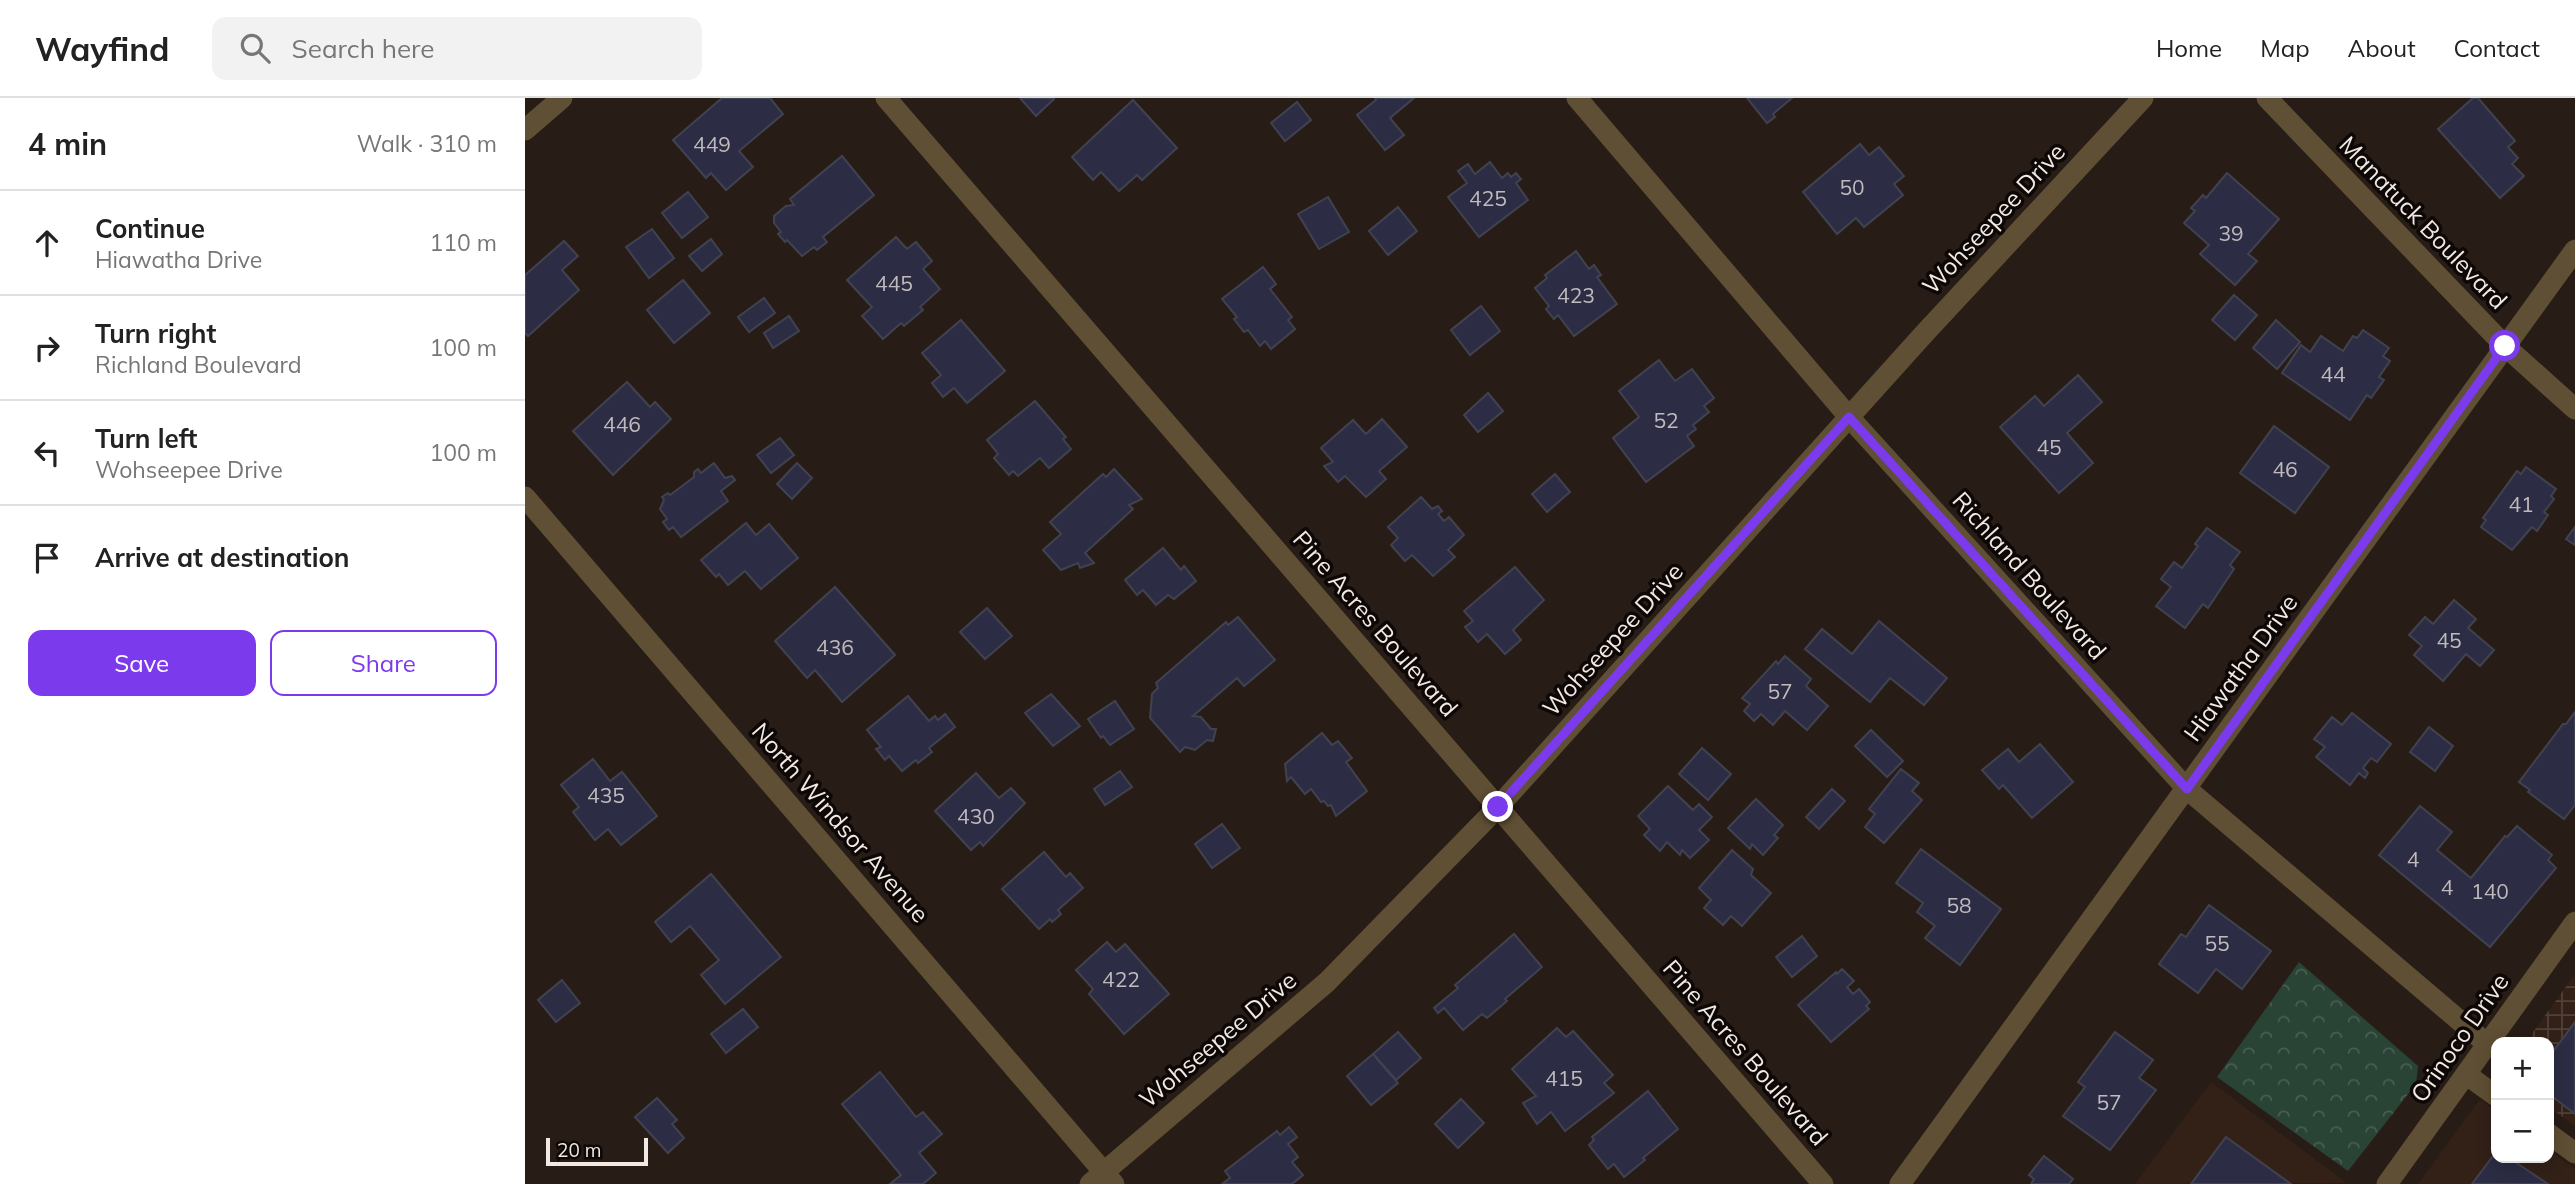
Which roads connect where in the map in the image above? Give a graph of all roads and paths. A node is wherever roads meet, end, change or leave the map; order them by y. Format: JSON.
{"nodes":[{"id":1,"x":562,"y":98,"type":"edge"},
{"id":2,"x":886,"y":98,"type":"edge"},
{"id":3,"x":1577,"y":98,"type":"edge"},
{"id":4,"x":2143,"y":98,"type":"edge"},
{"id":5,"x":2267,"y":98,"type":"edge"},
{"id":6,"x":525,"y":130,"type":"edge"},
{"id":7,"x":2575,"y":250,"type":"edge"},
{"id":8,"x":2505,"y":346,"type":"junction"},
{"id":9,"x":2575,"y":409,"type":"edge"},
{"id":10,"x":1849,"y":417,"type":"junction"},
{"id":11,"x":525,"y":497,"type":"edge"},
{"id":12,"x":2187,"y":789,"type":"junction"},
{"id":13,"x":1498,"y":807,"type":"junction"},
{"id":14,"x":2575,"y":922,"type":"edge"},
{"id":15,"x":2487,"y":1044,"type":"junction"},
{"id":16,"x":2467,"y":1075,"type":"junction"},
{"id":17,"x":2491,"y":1092,"type":"edge"},
{"id":18,"x":2554,"y":1138,"type":"edge"},
{"id":19,"x":2575,"y":1153,"type":"edge"},
{"id":20,"x":1103,"y":1180,"type":"edge"},
{"id":21,"x":1823,"y":1184,"type":"edge"},
{"id":22,"x":1900,"y":1184,"type":"edge"},
{"id":23,"x":2387,"y":1184,"type":"edge"}],
"edges":[{"from":1,"to":6,"type":"street"},
{"from":2,"to":13,"type":"street","name":"Pine Acres Boulevard"},
{"from":3,"to":10,"type":"street","name":"Richland Boulevard"},
{"from":4,"to":10,"type":"street","name":"Wohseepee Drive"},
{"from":5,"to":8,"type":"street","name":"Manatuck Boulevard"},
{"from":7,"to":8,"type":"street","name":"Hiawatha Drive"},
{"from":8,"to":9,"type":"street","name":"Manatuck Boulevard"},
{"from":8,"to":12,"type":"street","name":"Hiawatha Drive"},
{"from":10,"to":12,"type":"street","name":"Richland Boulevard"},
{"from":10,"to":13,"type":"street","name":"Wohseepee Drive"},
{"from":11,"to":20,"type":"street","name":"North Windsor Avenue"},
{"from":12,"to":15,"type":"street","name":"Richland Boulevard"},
{"from":12,"to":22,"type":"street","name":"Hiawatha Drive"},
{"from":13,"to":20,"type":"street","name":"Wohseepee Drive"},
{"from":13,"to":21,"type":"street","name":"Pine Acres Boulevard"},
{"from":14,"to":15,"type":"street","name":"Orinoco Drive"},
{"from":15,"to":16,"type":"street","name":"Orinoco Drive"},
{"from":16,"to":17,"type":"street"},
{"from":16,"to":23,"type":"street","name":"Orinoco Drive"},
{"from":18,"to":19,"type":"street"}]}
